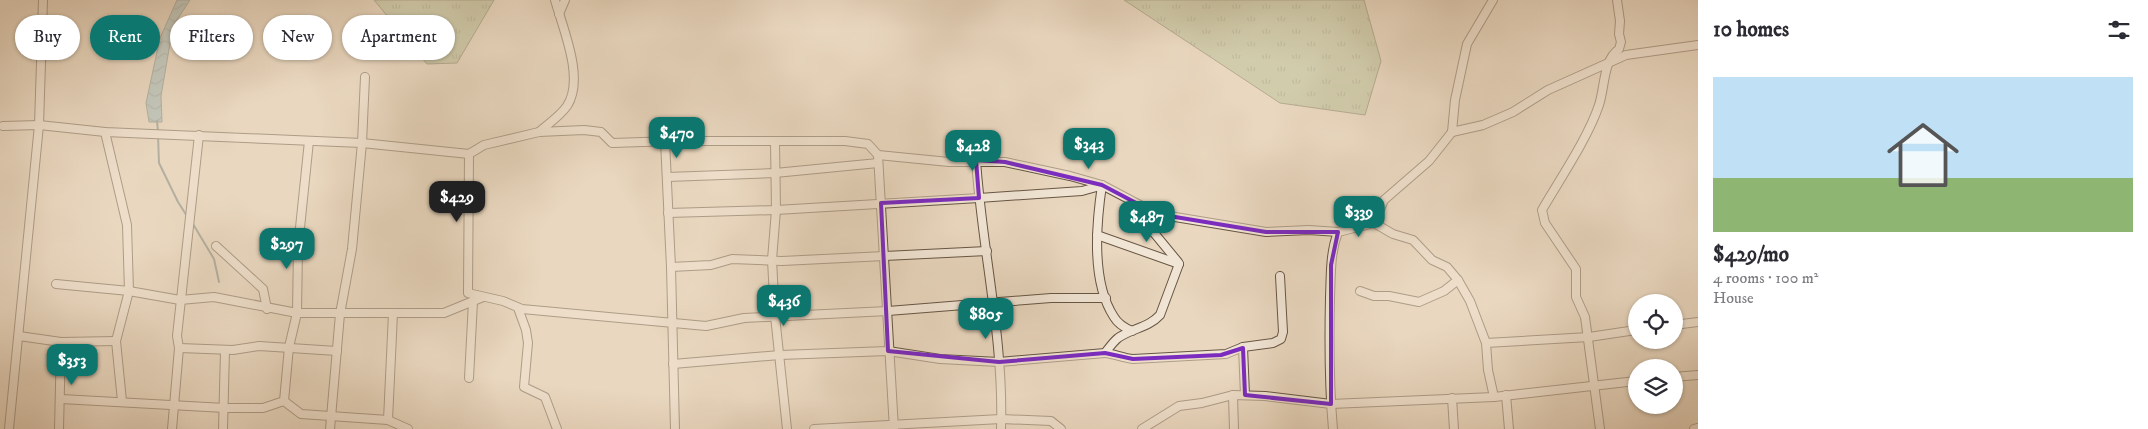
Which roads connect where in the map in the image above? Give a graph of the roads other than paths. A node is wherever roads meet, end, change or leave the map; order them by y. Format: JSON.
{"nodes":[{"id":1,"x":43,"y":0,"type":"edge"},
{"id":2,"x":555,"y":0,"type":"edge"},
{"id":3,"x":565,"y":0,"type":"edge"},
{"id":4,"x":1494,"y":0,"type":"edge"},
{"id":5,"x":1617,"y":0,"type":"edge"},
{"id":6,"x":559,"y":14,"type":"junction"},
{"id":7,"x":1698,"y":45,"type":"edge"},
{"id":8,"x":1609,"y":63,"type":"junction"},
{"id":9,"x":365,"y":77,"type":"dead end"},
{"id":10,"x":38,"y":125,"type":"junction"},
{"id":11,"x":3,"y":126,"type":"dead end"},
{"id":12,"x":105,"y":132,"type":"junction"},
{"id":13,"x":539,"y":132,"type":"junction"},
{"id":14,"x":1452,"y":132,"type":"junction"},
{"id":15,"x":200,"y":135,"type":"junction"},
{"id":16,"x":775,"y":140,"type":"junction"},
{"id":17,"x":309,"y":141,"type":"junction"},
{"id":18,"x":665,"y":141,"type":"junction"},
{"id":19,"x":362,"y":143,"type":"junction"},
{"id":20,"x":468,"y":154,"type":"junction"},
{"id":21,"x":878,"y":155,"type":"junction"},
{"id":22,"x":976,"y":160,"type":"junction"},
{"id":23,"x":878,"y":163,"type":"junction"},
{"id":24,"x":775,"y":173,"type":"junction"},
{"id":25,"x":666,"y":177,"type":"junction"},
{"id":26,"x":1102,"y":185,"type":"junction"},
{"id":27,"x":979,"y":198,"type":"junction"},
{"id":28,"x":881,"y":203,"type":"junction"},
{"id":29,"x":776,"y":210,"type":"junction"},
{"id":30,"x":668,"y":213,"type":"junction"},
{"id":31,"x":1157,"y":214,"type":"junction"},
{"id":32,"x":1374,"y":223,"type":"junction"},
{"id":33,"x":1338,"y":232,"type":"junction"},
{"id":34,"x":1097,"y":235,"type":"junction"},
{"id":35,"x":216,"y":246,"type":"dead end"},
{"id":36,"x":988,"y":251,"type":"junction"},
{"id":37,"x":884,"y":256,"type":"junction"},
{"id":38,"x":772,"y":260,"type":"junction"},
{"id":39,"x":1179,"y":264,"type":"junction"},
{"id":40,"x":671,"y":267,"type":"junction"},
{"id":41,"x":1280,"y":276,"type":"dead end"},
{"id":42,"x":1458,"y":280,"type":"junction"},
{"id":43,"x":56,"y":284,"type":"dead end"},
{"id":44,"x":129,"y":291,"type":"junction"},
{"id":45,"x":1360,"y":292,"type":"dead end"},
{"id":46,"x":483,"y":297,"type":"junction"},
{"id":47,"x":1106,"y":298,"type":"junction"},
{"id":48,"x":180,"y":300,"type":"junction"},
{"id":49,"x":474,"y":301,"type":"junction"},
{"id":50,"x":995,"y":303,"type":"junction"},
{"id":51,"x":518,"y":308,"type":"junction"},
{"id":52,"x":267,"y":309,"type":"junction"},
{"id":53,"x":888,"y":311,"type":"junction"},
{"id":54,"x":393,"y":313,"type":"junction"},
{"id":55,"x":297,"y":314,"type":"junction"},
{"id":56,"x":340,"y":314,"type":"junction"},
{"id":57,"x":775,"y":316,"type":"junction"},
{"id":58,"x":1698,"y":322,"type":"edge"},
{"id":59,"x":673,"y":324,"type":"junction"},
{"id":60,"x":1683,"y":324,"type":"edge"},
{"id":61,"x":1132,"y":331,"type":"junction"},
{"id":62,"x":1628,"y":331,"type":"edge"},
{"id":63,"x":18,"y":336,"type":"junction"},
{"id":64,"x":1589,"y":337,"type":"junction"},
{"id":65,"x":61,"y":342,"type":"junction"},
{"id":66,"x":116,"y":342,"type":"junction"},
{"id":67,"x":1486,"y":343,"type":"junction"},
{"id":68,"x":289,"y":347,"type":"junction"},
{"id":69,"x":1243,"y":347,"type":"junction"},
{"id":70,"x":179,"y":348,"type":"junction"},
{"id":71,"x":225,"y":350,"type":"junction"},
{"id":72,"x":337,"y":350,"type":"junction"},
{"id":73,"x":888,"y":351,"type":"junction"},
{"id":74,"x":1105,"y":353,"type":"junction"},
{"id":75,"x":780,"y":355,"type":"junction"},
{"id":76,"x":999,"y":362,"type":"junction"},
{"id":77,"x":673,"y":364,"type":"junction"},
{"id":78,"x":1698,"y":374,"type":"edge"},
{"id":79,"x":1683,"y":376,"type":"edge"},
{"id":80,"x":469,"y":378,"type":"dead end"},
{"id":81,"x":1628,"y":382,"type":"edge"},
{"id":82,"x":1594,"y":386,"type":"junction"},
{"id":83,"x":1233,"y":395,"type":"junction"},
{"id":84,"x":1246,"y":395,"type":"junction"},
{"id":85,"x":1506,"y":395,"type":"junction"},
{"id":86,"x":1494,"y":397,"type":"junction"},
{"id":87,"x":1452,"y":398,"type":"junction"},
{"id":88,"x":61,"y":399,"type":"junction"},
{"id":89,"x":122,"y":401,"type":"junction"},
{"id":90,"x":284,"y":401,"type":"junction"},
{"id":91,"x":1331,"y":404,"type":"junction"},
{"id":92,"x":174,"y":405,"type":"junction"},
{"id":93,"x":224,"y":408,"type":"junction"},
{"id":94,"x":331,"y":417,"type":"junction"},
{"id":95,"x":1001,"y":419,"type":"junction"},
{"id":96,"x":388,"y":420,"type":"junction"},
{"id":97,"x":894,"y":428,"type":"edge"},
{"id":98,"x":1698,"y":428,"type":"edge"},
{"id":99,"x":9,"y":429,"type":"edge"},
{"id":100,"x":59,"y":429,"type":"edge"},
{"id":101,"x":172,"y":429,"type":"edge"},
{"id":102,"x":224,"y":429,"type":"edge"},
{"id":103,"x":330,"y":429,"type":"edge"},
{"id":104,"x":408,"y":429,"type":"edge"},
{"id":105,"x":557,"y":429,"type":"edge"},
{"id":106,"x":675,"y":429,"type":"edge"},
{"id":107,"x":786,"y":429,"type":"edge"},
{"id":108,"x":814,"y":429,"type":"edge"},
{"id":109,"x":1001,"y":429,"type":"edge"},
{"id":110,"x":1060,"y":429,"type":"edge"},
{"id":111,"x":1142,"y":429,"type":"edge"},
{"id":112,"x":1234,"y":429,"type":"edge"},
{"id":113,"x":1333,"y":429,"type":"edge"},
{"id":114,"x":1454,"y":429,"type":"edge"},
{"id":115,"x":1509,"y":429,"type":"edge"},
{"id":116,"x":1600,"y":429,"type":"edge"},
{"id":117,"x":1694,"y":429,"type":"edge"}],
"edges":[{"from":1,"to":10,"type":"street"},
{"from":2,"to":6,"type":"street"},
{"from":3,"to":6,"type":"street"},
{"from":4,"to":14,"type":"street"},
{"from":5,"to":8,"type":"street"},
{"from":6,"to":13,"type":"street"},
{"from":7,"to":8,"type":"street"},
{"from":8,"to":14,"type":"street"},
{"from":8,"to":64,"type":"street"},
{"from":9,"to":19,"type":"street"},
{"from":10,"to":11,"type":"street"},
{"from":10,"to":12,"type":"street"},
{"from":10,"to":63,"type":"street"},
{"from":12,"to":15,"type":"street"},
{"from":12,"to":44,"type":"street"},
{"from":13,"to":18,"type":"street"},
{"from":13,"to":20,"type":"street"},
{"from":14,"to":32,"type":"street"},
{"from":15,"to":17,"type":"street"},
{"from":15,"to":48,"type":"street"},
{"from":16,"to":18,"type":"street"},
{"from":16,"to":21,"type":"street"},
{"from":16,"to":24,"type":"street"},
{"from":17,"to":19,"type":"street"},
{"from":17,"to":55,"type":"street"},
{"from":18,"to":25,"type":"street"},
{"from":19,"to":20,"type":"street"},
{"from":19,"to":56,"type":"street"},
{"from":20,"to":46,"type":"street"},
{"from":21,"to":22,"type":"street"},
{"from":21,"to":23,"type":"street"},
{"from":22,"to":26,"type":"street"},
{"from":22,"to":27,"type":"street"},
{"from":23,"to":24,"type":"street"},
{"from":23,"to":28,"type":"street"},
{"from":24,"to":25,"type":"street"},
{"from":24,"to":29,"type":"street"},
{"from":25,"to":30,"type":"street"},
{"from":26,"to":27,"type":"street"},
{"from":26,"to":31,"type":"street"},
{"from":26,"to":34,"type":"street"},
{"from":27,"to":28,"type":"street"},
{"from":27,"to":36,"type":"street"},
{"from":28,"to":29,"type":"street"},
{"from":28,"to":37,"type":"street"},
{"from":29,"to":30,"type":"street"},
{"from":29,"to":38,"type":"street"},
{"from":30,"to":40,"type":"street"},
{"from":31,"to":33,"type":"street"},
{"from":31,"to":39,"type":"street"},
{"from":32,"to":33,"type":"street"},
{"from":32,"to":42,"type":"street"},
{"from":33,"to":91,"type":"street"},
{"from":34,"to":39,"type":"street"},
{"from":34,"to":47,"type":"street"},
{"from":35,"to":52,"type":"street"},
{"from":36,"to":37,"type":"street"},
{"from":36,"to":50,"type":"street"},
{"from":37,"to":38,"type":"street"},
{"from":37,"to":53,"type":"street"},
{"from":38,"to":40,"type":"street"},
{"from":38,"to":57,"type":"street"},
{"from":39,"to":61,"type":"street"},
{"from":40,"to":59,"type":"street"},
{"from":41,"to":69,"type":"street"},
{"from":42,"to":45,"type":"street"},
{"from":42,"to":67,"type":"street"},
{"from":43,"to":44,"type":"street"},
{"from":44,"to":48,"type":"street"},
{"from":44,"to":66,"type":"street"},
{"from":46,"to":49,"type":"street"},
{"from":46,"to":51,"type":"street"},
{"from":47,"to":50,"type":"street"},
{"from":47,"to":61,"type":"street"},
{"from":48,"to":52,"type":"street"},
{"from":48,"to":70,"type":"street"},
{"from":49,"to":54,"type":"street"},
{"from":49,"to":80,"type":"street"},
{"from":50,"to":53,"type":"street"},
{"from":50,"to":76,"type":"street"},
{"from":51,"to":59,"type":"street"},
{"from":51,"to":105,"type":"street"},
{"from":52,"to":55,"type":"street"},
{"from":53,"to":57,"type":"street"},
{"from":53,"to":73,"type":"street"},
{"from":54,"to":56,"type":"street"},
{"from":54,"to":96,"type":"street"},
{"from":55,"to":56,"type":"street"},
{"from":55,"to":68,"type":"street"},
{"from":56,"to":72,"type":"street"},
{"from":57,"to":59,"type":"street"},
{"from":57,"to":75,"type":"street"},
{"from":58,"to":60,"type":"street"},
{"from":59,"to":77,"type":"street"},
{"from":61,"to":74,"type":"street"},
{"from":62,"to":64,"type":"street"},
{"from":63,"to":65,"type":"street"},
{"from":63,"to":99,"type":"street"},
{"from":64,"to":67,"type":"street"},
{"from":64,"to":82,"type":"street"},
{"from":65,"to":66,"type":"street"},
{"from":65,"to":88,"type":"street"},
{"from":66,"to":89,"type":"street"},
{"from":67,"to":86,"type":"street"},
{"from":68,"to":71,"type":"street"},
{"from":68,"to":72,"type":"street"},
{"from":68,"to":90,"type":"street"},
{"from":69,"to":74,"type":"street"},
{"from":69,"to":84,"type":"street"},
{"from":70,"to":71,"type":"street"},
{"from":70,"to":92,"type":"street"},
{"from":71,"to":93,"type":"street"},
{"from":72,"to":94,"type":"street"},
{"from":73,"to":75,"type":"street"},
{"from":73,"to":76,"type":"street"},
{"from":73,"to":97,"type":"street"},
{"from":74,"to":76,"type":"street"},
{"from":75,"to":77,"type":"street"},
{"from":75,"to":107,"type":"street"},
{"from":76,"to":95,"type":"street"},
{"from":77,"to":106,"type":"street"},
{"from":78,"to":79,"type":"street"},
{"from":81,"to":82,"type":"street"},
{"from":82,"to":85,"type":"street"},
{"from":82,"to":116,"type":"street"},
{"from":83,"to":84,"type":"street"},
{"from":83,"to":111,"type":"street"},
{"from":83,"to":112,"type":"street"},
{"from":84,"to":91,"type":"street"},
{"from":85,"to":86,"type":"street"},
{"from":85,"to":115,"type":"street"},
{"from":86,"to":87,"type":"street"},
{"from":87,"to":91,"type":"street"},
{"from":87,"to":114,"type":"street"},
{"from":88,"to":89,"type":"street"},
{"from":88,"to":100,"type":"street"},
{"from":89,"to":92,"type":"street"},
{"from":90,"to":93,"type":"street"},
{"from":90,"to":94,"type":"street"},
{"from":91,"to":113,"type":"street"},
{"from":92,"to":93,"type":"street"},
{"from":92,"to":101,"type":"street"},
{"from":93,"to":102,"type":"street"},
{"from":94,"to":96,"type":"street"},
{"from":94,"to":103,"type":"street"},
{"from":95,"to":97,"type":"street"},
{"from":95,"to":109,"type":"street"},
{"from":95,"to":110,"type":"street"},
{"from":96,"to":104,"type":"street"},
{"from":97,"to":108,"type":"street"},
{"from":98,"to":117,"type":"street"}]}
